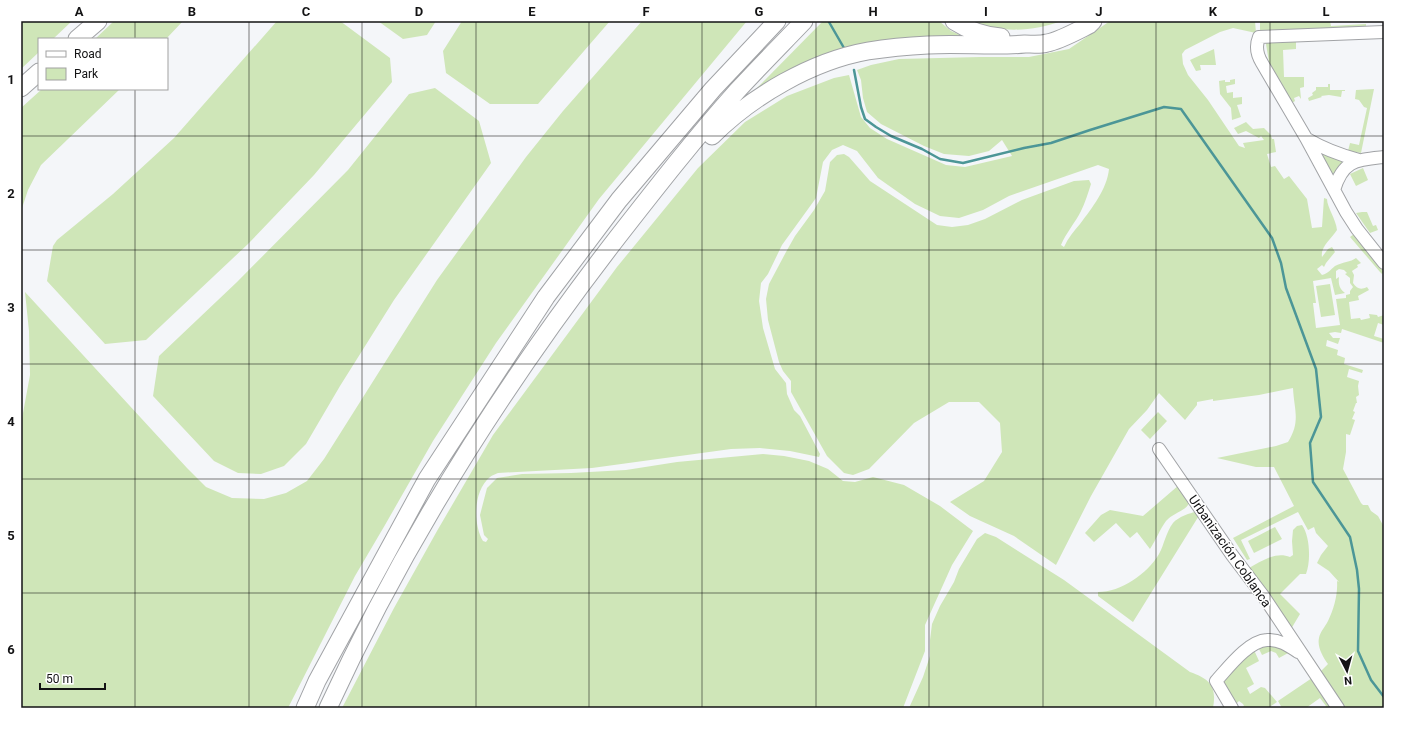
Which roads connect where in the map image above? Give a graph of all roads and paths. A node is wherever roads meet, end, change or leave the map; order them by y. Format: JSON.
{"nodes":[{"id":1,"x":89,"y":21,"type":"edge"},
{"id":2,"x":98,"y":21,"type":"edge"},
{"id":3,"x":764,"y":21,"type":"edge"},
{"id":4,"x":777,"y":21,"type":"edge"},
{"id":5,"x":804,"y":21,"type":"edge"},
{"id":6,"x":954,"y":21,"type":"edge"},
{"id":7,"x":1078,"y":21,"type":"edge"},
{"id":8,"x":1093,"y":21,"type":"edge"},
{"id":9,"x":1384,"y":32,"type":"edge"},
{"id":10,"x":74,"y":38,"type":"edge"},
{"id":11,"x":78,"y":38,"type":"edge"},
{"id":12,"x":38,"y":73,"type":"edge"},
{"id":13,"x":21,"y":88,"type":"edge"},
{"id":14,"x":1306,"y":138,"type":"junction"},
{"id":15,"x":1384,"y":157,"type":"edge"},
{"id":16,"x":1359,"y":160,"type":"junction"},
{"id":17,"x":658,"y":185,"type":"junction"},
{"id":18,"x":1334,"y":190,"type":"junction"},
{"id":19,"x":620,"y":200,"type":"junction"},
{"id":20,"x":1384,"y":263,"type":"edge"},
{"id":21,"x":1159,"y":449,"type":"dead end"},
{"id":22,"x":1301,"y":654,"type":"junction"},
{"id":23,"x":305,"y":708,"type":"edge"},
{"id":24,"x":328,"y":708,"type":"edge"},
{"id":25,"x":1232,"y":708,"type":"edge"},
{"id":26,"x":1338,"y":708,"type":"edge"}],
"edges":[{"from":1,"to":10,"type":"highway"},
{"from":2,"to":11,"type":"highway"},
{"from":3,"to":19,"type":"highway"},
{"from":4,"to":19,"type":"highway"},
{"from":5,"to":17,"type":"highway"},
{"from":6,"to":7,"type":"highway"},
{"from":8,"to":17,"type":"highway"},
{"from":9,"to":14,"type":"street"},
{"from":12,"to":13,"type":"highway"},
{"from":14,"to":16,"type":"street"},
{"from":14,"to":18,"type":"street"},
{"from":15,"to":16,"type":"street"},
{"from":16,"to":18,"type":"street"},
{"from":17,"to":24,"type":"highway"},
{"from":18,"to":20,"type":"street"},
{"from":19,"to":23,"type":"highway"},
{"from":21,"to":22,"type":"street","name":"Urbanización Coblanca"},
{"from":22,"to":25,"type":"street","name":"Urbanización Coblanca"},
{"from":22,"to":26,"type":"street","name":"Urbanización Coblanca"}]}
